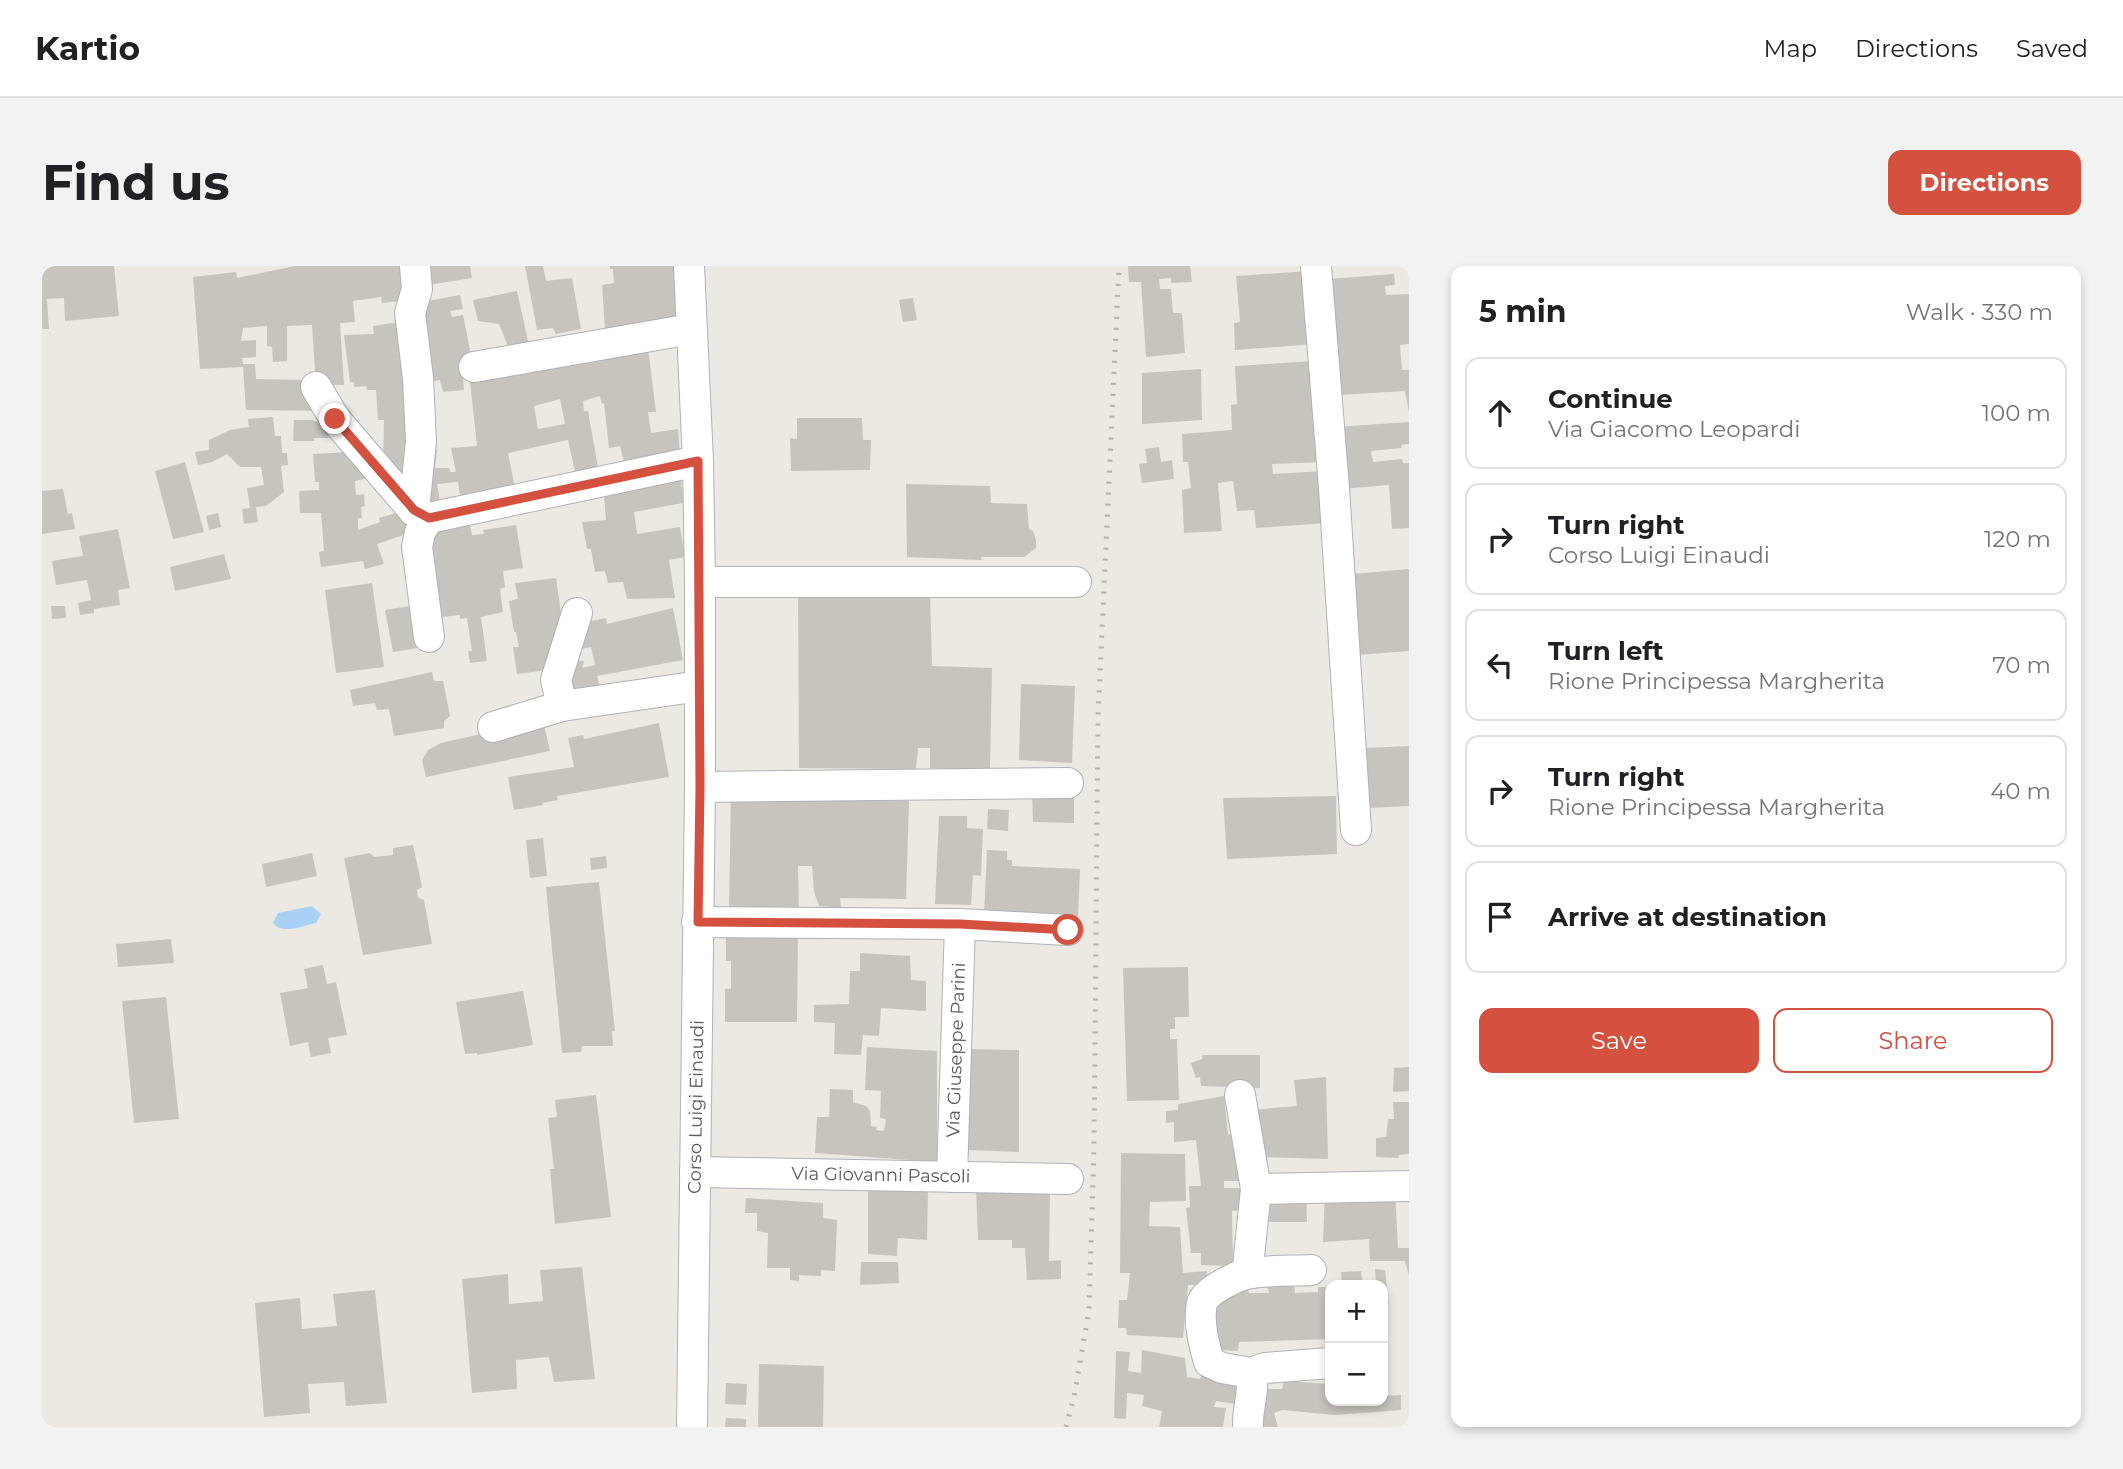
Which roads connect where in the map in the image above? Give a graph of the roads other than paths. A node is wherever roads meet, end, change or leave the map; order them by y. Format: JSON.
{"nodes":[{"id":1,"x":415,"y":266,"type":"edge"},
{"id":2,"x":689,"y":266,"type":"edge"},
{"id":3,"x":1316,"y":266,"type":"edge"},
{"id":4,"x":691,"y":329,"type":"junction"},
{"id":5,"x":474,"y":367,"type":"dead end"},
{"id":6,"x":316,"y":387,"type":"dead end"},
{"id":7,"x":698,"y":461,"type":"junction"},
{"id":8,"x":421,"y":514,"type":"junction"},
{"id":9,"x":700,"y":582,"type":"junction"},
{"id":10,"x":1076,"y":582,"type":"dead end"},
{"id":11,"x":577,"y":613,"type":"dead end"},
{"id":12,"x":429,"y":637,"type":"dead end"},
{"id":13,"x":700,"y":686,"type":"junction"},
{"id":14,"x":562,"y":706,"type":"junction"},
{"id":15,"x":493,"y":727,"type":"dead end"},
{"id":16,"x":1069,"y":783,"type":"dead end"},
{"id":17,"x":700,"y":787,"type":"junction"},
{"id":18,"x":1356,"y":830,"type":"dead end"},
{"id":19,"x":698,"y":922,"type":"junction"},
{"id":20,"x":960,"y":924,"type":"junction"},
{"id":21,"x":1068,"y":930,"type":"dead end"},
{"id":22,"x":1240,"y":1095,"type":"dead end"},
{"id":23,"x":695,"y":1172,"type":"junction"},
{"id":24,"x":952,"y":1177,"type":"junction"},
{"id":25,"x":1068,"y":1179,"type":"dead end"},
{"id":26,"x":1409,"y":1186,"type":"edge"},
{"id":27,"x":1256,"y":1189,"type":"junction"},
{"id":28,"x":1248,"y":1266,"type":"dead end"},
{"id":29,"x":1311,"y":1270,"type":"dead end"},
{"id":30,"x":1325,"y":1363,"type":"edge"},
{"id":31,"x":1251,"y":1373,"type":"junction"},
{"id":32,"x":692,"y":1427,"type":"edge"},
{"id":33,"x":1248,"y":1427,"type":"edge"}],
"edges":[{"from":1,"to":8,"type":"street"},
{"from":2,"to":4,"type":"street","name":"Corso Luigi Einaudi"},
{"from":3,"to":18,"type":"street"},
{"from":4,"to":5,"type":"street"},
{"from":4,"to":7,"type":"street","name":"Corso Luigi Einaudi"},
{"from":6,"to":8,"type":"street"},
{"from":7,"to":8,"type":"street"},
{"from":7,"to":9,"type":"street","name":"Corso Luigi Einaudi"},
{"from":8,"to":12,"type":"street"},
{"from":9,"to":10,"type":"street"},
{"from":9,"to":13,"type":"street","name":"Corso Luigi Einaudi"},
{"from":11,"to":14,"type":"street"},
{"from":13,"to":14,"type":"street"},
{"from":13,"to":17,"type":"street","name":"Corso Luigi Einaudi"},
{"from":14,"to":15,"type":"street"},
{"from":16,"to":17,"type":"street"},
{"from":17,"to":19,"type":"street","name":"Corso Luigi Einaudi"},
{"from":19,"to":20,"type":"street"},
{"from":19,"to":23,"type":"street","name":"Corso Luigi Einaudi"},
{"from":20,"to":21,"type":"street"},
{"from":20,"to":24,"type":"street","name":"Via Giuseppe Parini"},
{"from":22,"to":27,"type":"street"},
{"from":23,"to":24,"type":"street","name":"Via Giovanni Pascoli"},
{"from":23,"to":32,"type":"street","name":"Corso Luigi Einaudi"},
{"from":24,"to":25,"type":"street","name":"Via Giovanni Pascoli"},
{"from":26,"to":27,"type":"street"},
{"from":27,"to":28,"type":"street"},
{"from":29,"to":31,"type":"street"},
{"from":30,"to":31,"type":"street"},
{"from":31,"to":33,"type":"street"}]}
